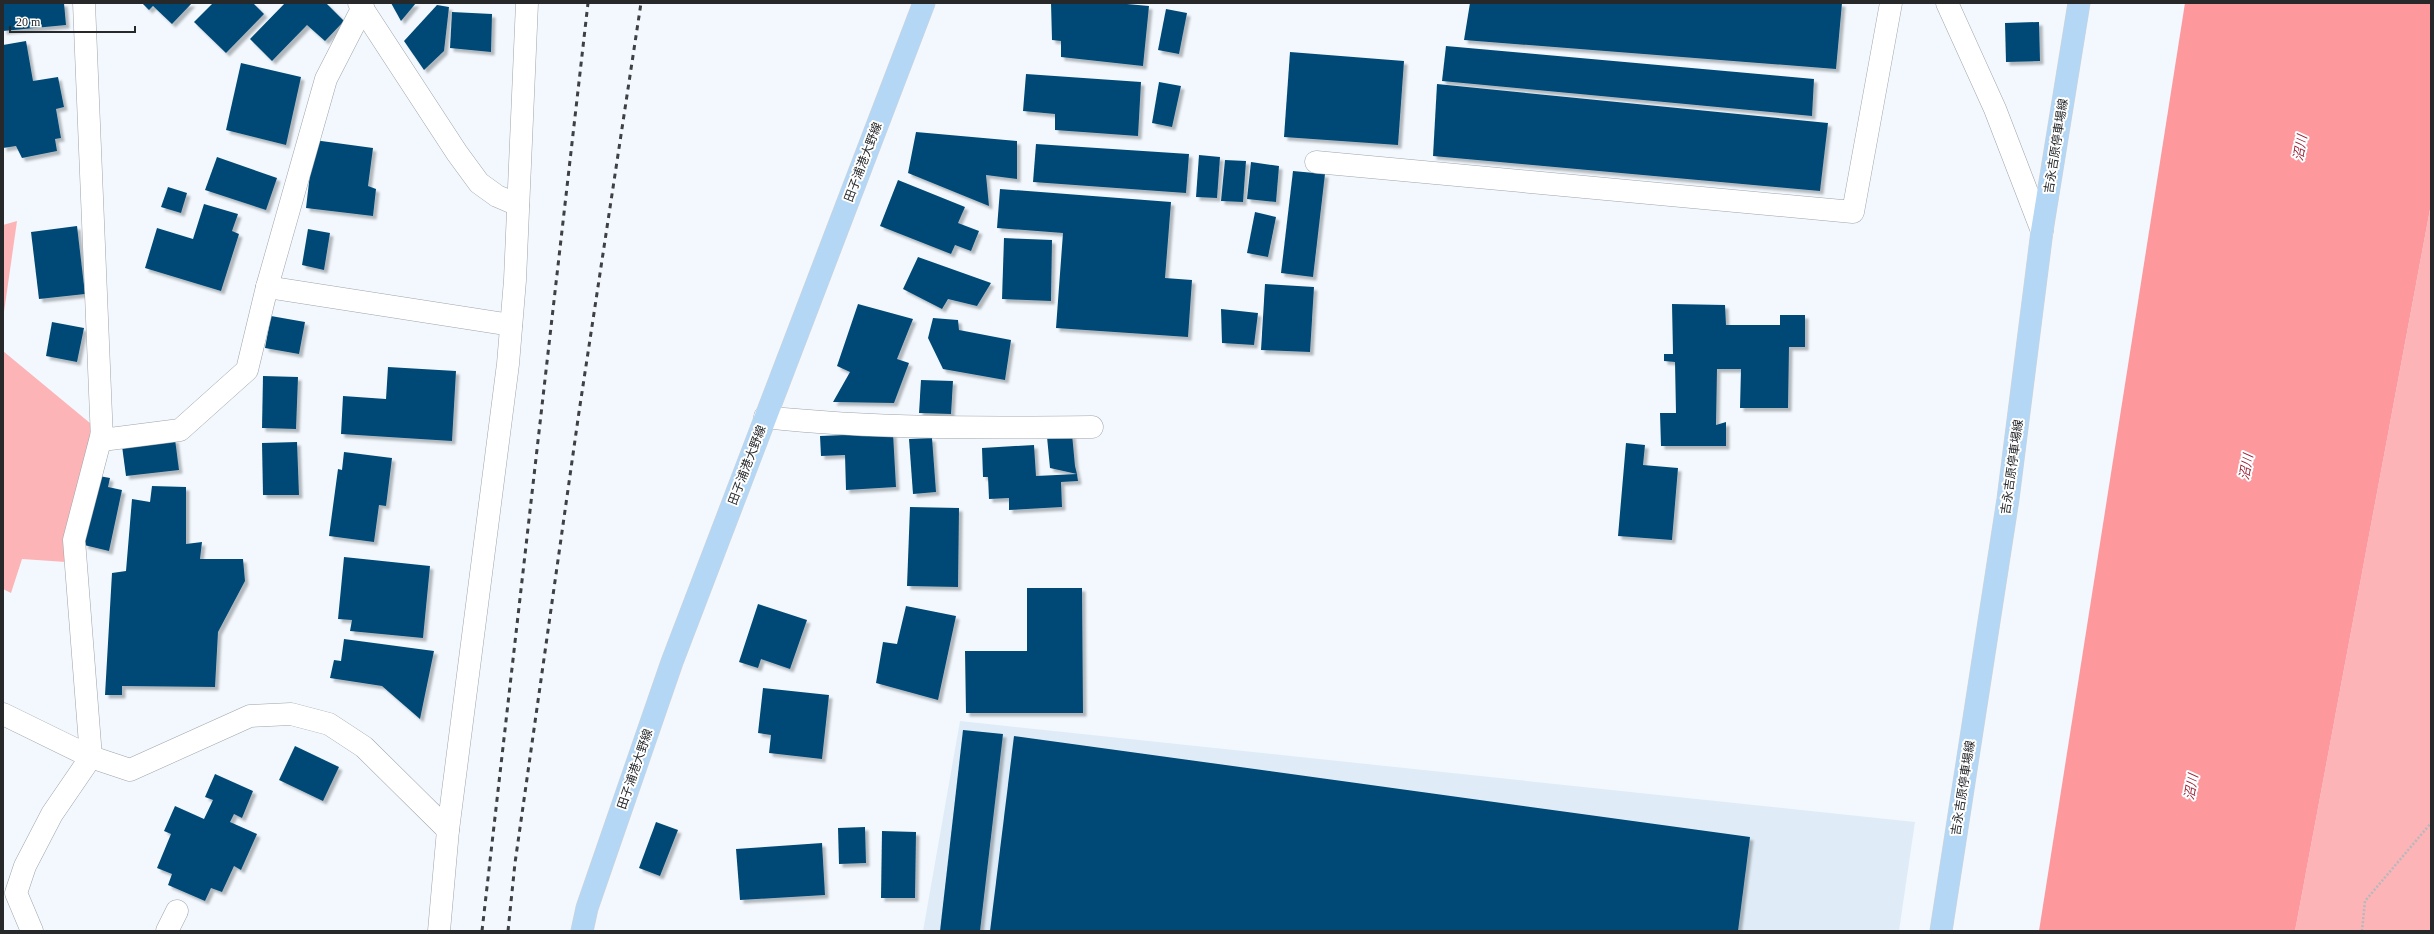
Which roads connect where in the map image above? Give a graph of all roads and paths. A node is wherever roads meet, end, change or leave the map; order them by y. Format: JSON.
{"nodes":[{"id":1,"x":84,"y":3,"type":"edge"},
{"id":2,"x":527,"y":3,"type":"edge"},
{"id":3,"x":924,"y":3,"type":"edge"},
{"id":4,"x":1891,"y":3,"type":"edge"},
{"id":5,"x":1946,"y":3,"type":"edge"},
{"id":6,"x":2079,"y":3,"type":"edge"},
{"id":7,"x":361,"y":5,"type":"edge"},
{"id":8,"x":1316,"y":162,"type":"dead end"},
{"id":9,"x":518,"y":205,"type":"junction"},
{"id":10,"x":2042,"y":231,"type":"junction"},
{"id":11,"x":267,"y":287,"type":"junction"},
{"id":12,"x":511,"y":325,"type":"junction"},
{"id":13,"x":765,"y":417,"type":"junction"},
{"id":14,"x":1092,"y":428,"type":"dead end"},
{"id":15,"x":102,"y":433,"type":"junction"},
{"id":16,"x":3,"y":714,"type":"edge"},
{"id":17,"x":91,"y":756,"type":"junction"},
{"id":18,"x":2431,"y":823,"type":"edge"},
{"id":19,"x":448,"y":830,"type":"junction"},
{"id":20,"x":177,"y":911,"type":"dead end"},
{"id":21,"x":32,"y":931,"type":"edge"},
{"id":22,"x":167,"y":931,"type":"edge"},
{"id":23,"x":439,"y":931,"type":"edge"},
{"id":24,"x":582,"y":931,"type":"edge"},
{"id":25,"x":1941,"y":931,"type":"edge"},
{"id":26,"x":2362,"y":931,"type":"edge"}],
"edges":[{"from":1,"to":15,"type":"street"},
{"from":2,"to":9,"type":"street"},
{"from":3,"to":13,"type":"main road","name":"田子浦港大野線"},
{"from":4,"to":8,"type":"street"},
{"from":5,"to":10,"type":"street"},
{"from":6,"to":10,"type":"main road","name":"吉永吉原停車場線"},
{"from":7,"to":9,"type":"street"},
{"from":7,"to":11,"type":"street"},
{"from":9,"to":12,"type":"street"},
{"from":10,"to":25,"type":"main road","name":"吉永吉原停車場線"},
{"from":11,"to":12,"type":"street"},
{"from":11,"to":15,"type":"street"},
{"from":12,"to":19,"type":"street"},
{"from":13,"to":14,"type":"street"},
{"from":13,"to":24,"type":"main road","name":"田子浦港大野線"},
{"from":15,"to":17,"type":"street"},
{"from":16,"to":17,"type":"street"},
{"from":17,"to":19,"type":"street"},
{"from":17,"to":21,"type":"street"},
{"from":18,"to":26,"type":"path"},
{"from":19,"to":23,"type":"street"},
{"from":20,"to":22,"type":"street"}]}
